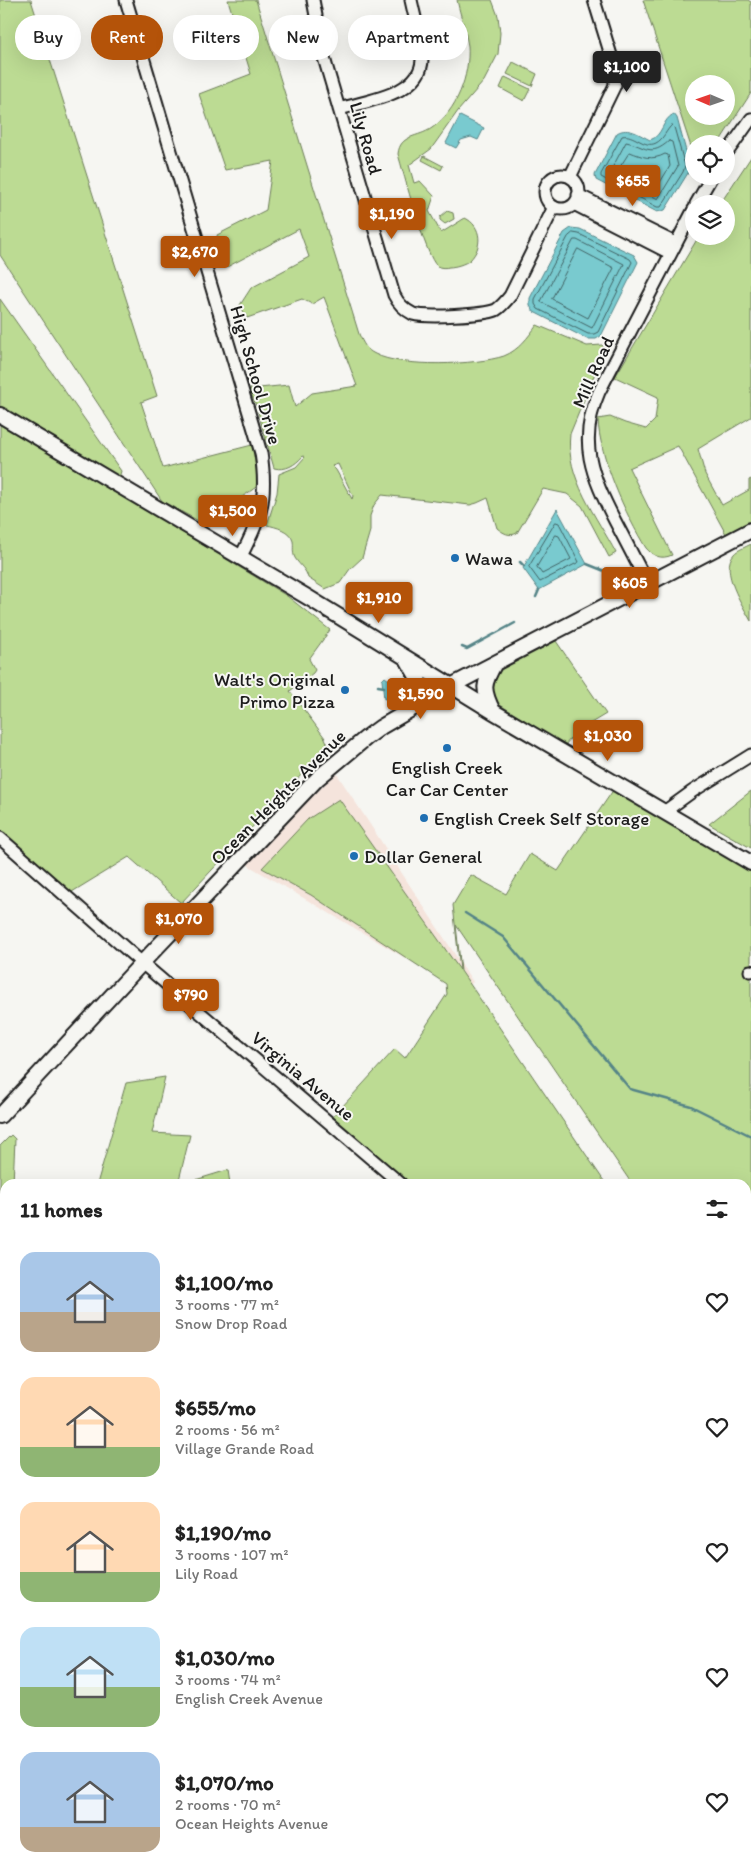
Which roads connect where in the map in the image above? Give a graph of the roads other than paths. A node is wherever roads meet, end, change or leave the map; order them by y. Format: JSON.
{"nodes":[{"id":1,"x":126,"y":0,"type":"edge"},
{"id":2,"x":313,"y":0,"type":"edge"},
{"id":3,"x":411,"y":0,"type":"edge"},
{"id":4,"x":594,"y":0,"type":"edge"},
{"id":5,"x":339,"y":109,"type":"junction"},
{"id":6,"x":751,"y":119,"type":"edge"},
{"id":7,"x":735,"y":141,"type":"edge"},
{"id":8,"x":570,"y":177,"type":"junction"},
{"id":9,"x":576,"y":199,"type":"junction"},
{"id":10,"x":554,"y":207,"type":"junction"},
{"id":11,"x":685,"y":224,"type":"edge"},
{"id":12,"x":672,"y":248,"type":"junction"},
{"id":13,"x":0,"y":415,"type":"edge"},
{"id":14,"x":751,"y":530,"type":"edge"},
{"id":15,"x":240,"y":558,"type":"junction"},
{"id":16,"x":647,"y":583,"type":"junction"},
{"id":17,"x":407,"y":659,"type":"junction"},
{"id":18,"x":495,"y":663,"type":"junction"},
{"id":19,"x":451,"y":686,"type":"junction"},
{"id":20,"x":419,"y":704,"type":"junction"},
{"id":21,"x":494,"y":712,"type":"junction"},
{"id":22,"x":751,"y":755,"type":"edge"},
{"id":23,"x":664,"y":812,"type":"junction"},
{"id":24,"x":0,"y":838,"type":"edge"},
{"id":25,"x":751,"y":863,"type":"edge"},
{"id":26,"x":142,"y":963,"type":"junction"},
{"id":27,"x":0,"y":1116,"type":"edge"},
{"id":28,"x":395,"y":1179,"type":"edge"}],
"edges":[{"from":1,"to":15,"type":"street","name":"High School Drive"},
{"from":2,"to":5,"type":"street","name":"Lily Road"},
{"from":3,"to":5,"type":"street"},
{"from":4,"to":8,"type":"street"},
{"from":5,"to":10,"type":"street","name":"Lily Road"},
{"from":6,"to":7,"type":"street"},
{"from":8,"to":9,"type":"street"},
{"from":8,"to":10,"type":"street"},
{"from":9,"to":10,"type":"street"},
{"from":9,"to":12,"type":"street"},
{"from":11,"to":12,"type":"street","name":"Mill Road"},
{"from":12,"to":16,"type":"street","name":"Mill Road"},
{"from":13,"to":15,"type":"main road"},
{"from":14,"to":16,"type":"main road","name":"Ocean Heights Avenue"},
{"from":15,"to":17,"type":"main road"},
{"from":16,"to":18,"type":"main road","name":"Ocean Heights Avenue"},
{"from":17,"to":19,"type":"main road"},
{"from":17,"to":20,"type":"main road"},
{"from":18,"to":19,"type":"main road","name":"Ocean Heights Avenue"},
{"from":18,"to":21,"type":"main road"},
{"from":19,"to":20,"type":"main road","name":"Ocean Heights Avenue"},
{"from":19,"to":21,"type":"main road"},
{"from":20,"to":26,"type":"main road","name":"Ocean Heights Avenue"},
{"from":21,"to":23,"type":"main road"},
{"from":22,"to":23,"type":"street"},
{"from":23,"to":25,"type":"main road"},
{"from":24,"to":26,"type":"street","name":"Virginia Avenue"},
{"from":26,"to":27,"type":"main road","name":"Ocean Heights Avenue"},
{"from":26,"to":28,"type":"street","name":"Virginia Avenue"}]}
